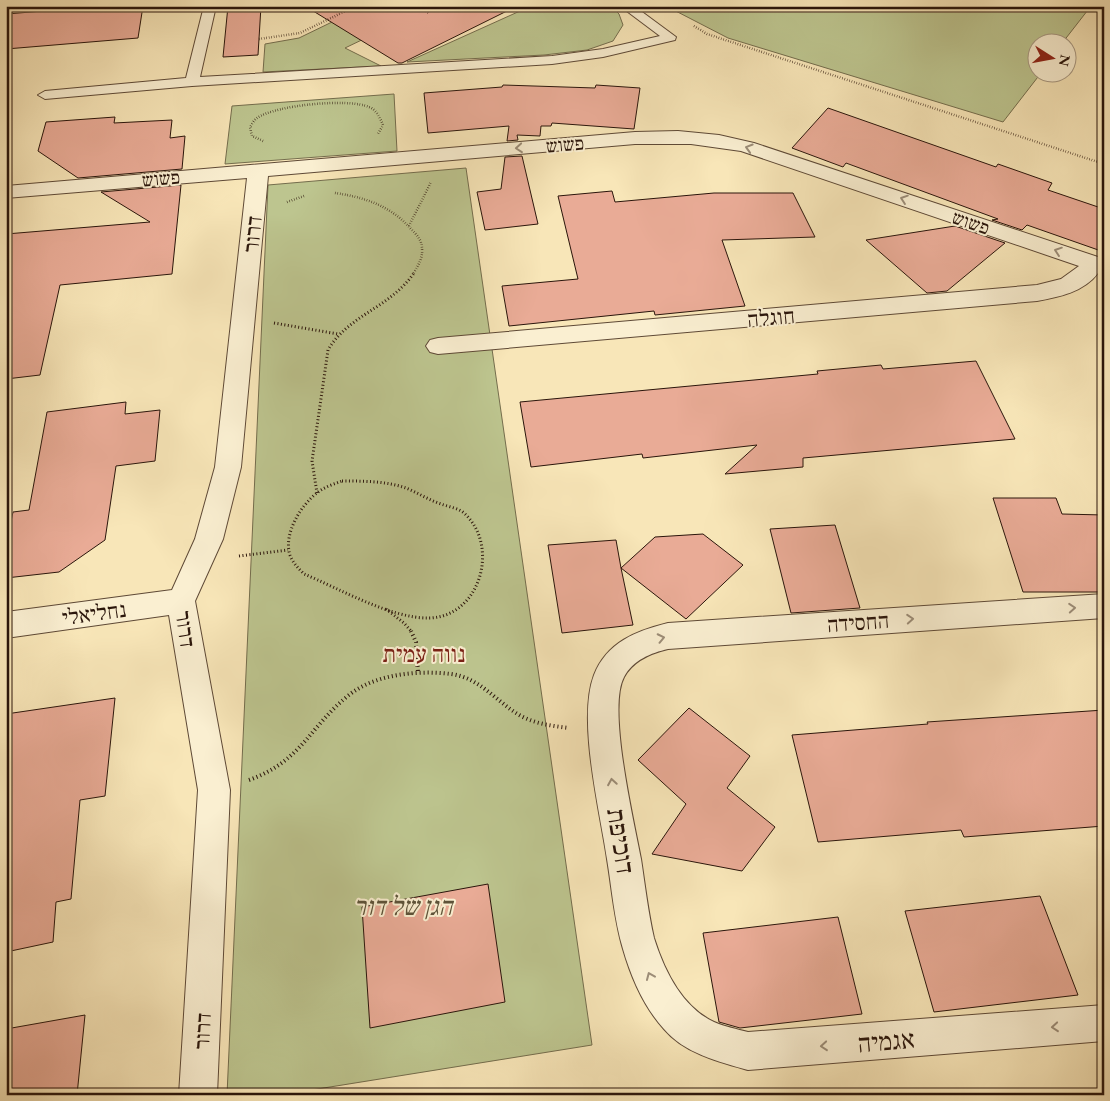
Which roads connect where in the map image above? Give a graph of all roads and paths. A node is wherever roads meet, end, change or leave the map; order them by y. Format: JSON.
{"nodes":[{"id":1,"x":210,"y":6,"type":"edge"},
{"id":2,"x":356,"y":6,"type":"edge"},
{"id":3,"x":417,"y":6,"type":"edge"},
{"id":4,"x":626,"y":6,"type":"edge"},
{"id":5,"x":429,"y":13,"type":"dead end"},
{"id":6,"x":690,"y":24,"type":"dead end"},
{"id":7,"x":259,"y":39,"type":"dead end"},
{"id":8,"x":8,"y":70,"type":"dead end"},
{"id":9,"x":6,"y":76,"type":"edge"},
{"id":10,"x":192,"y":82,"type":"junction"},
{"id":11,"x":45,"y":95,"type":"dead end"},
{"id":12,"x":270,"y":143,"type":"dead end"},
{"id":13,"x":445,"y":154,"type":"junction"},
{"id":14,"x":360,"y":162,"type":"junction"},
{"id":15,"x":1104,"y":164,"type":"edge"},
{"id":16,"x":258,"y":170,"type":"junction"},
{"id":17,"x":6,"y":192,"type":"edge"},
{"id":18,"x":333,"y":193,"type":"dead end"},
{"id":19,"x":310,"y":194,"type":"dead end"},
{"id":20,"x":284,"y":204,"type":"dead end"},
{"id":21,"x":409,"y":226,"type":"junction"},
{"id":22,"x":1098,"y":265,"type":"edge"},
{"id":23,"x":270,"y":323,"type":"dead end"},
{"id":24,"x":338,"y":334,"type":"junction"},
{"id":25,"x":438,"y":346,"type":"dead end"},
{"id":26,"x":317,"y":493,"type":"junction"},
{"id":27,"x":288,"y":550,"type":"junction"},
{"id":28,"x":201,"y":560,"type":"junction"},
{"id":29,"x":181,"y":601,"type":"junction"},
{"id":30,"x":382,"y":606,"type":"junction"},
{"id":31,"x":1104,"y":606,"type":"edge"},
{"id":32,"x":6,"y":625,"type":"edge"},
{"id":33,"x":618,"y":659,"type":"joint"},
{"id":34,"x":418,"y":673,"type":"junction"},
{"id":35,"x":605,"y":732,"type":"junction"},
{"id":36,"x":214,"y":790,"type":"junction"},
{"id":37,"x":676,"y":1016,"type":"joint"},
{"id":38,"x":1104,"y":1023,"type":"edge"},
{"id":39,"x":198,"y":1095,"type":"edge"}],
"edges":[{"from":1,"to":10,"type":"lane"},
{"from":2,"to":7,"type":"path"},
{"from":3,"to":5,"type":"path"},
{"from":4,"to":10,"type":"lane"},
{"from":6,"to":15,"type":"path"},
{"from":8,"to":9,"type":"path"},
{"from":10,"to":11,"type":"lane"},
{"from":12,"to":14,"type":"path"},
{"from":13,"to":14,"type":"street","name":"פשוש"},
{"from":13,"to":21,"type":"path"},
{"from":22,"to":13,"type":"street","name":"פשוש","one_way":true},
{"from":14,"to":16,"type":"street","name":"פשוש"},
{"from":16,"to":17,"type":"street","name":"פשוש"},
{"from":16,"to":28,"type":"street","name":"דרור"},
{"from":18,"to":21,"type":"path"},
{"from":19,"to":20,"type":"path"},
{"from":21,"to":24,"type":"path"},
{"from":22,"to":25,"type":"street","name":"חוגלה"},
{"from":23,"to":24,"type":"path"},
{"from":24,"to":26,"type":"path"},
{"from":26,"to":27,"type":"path"},
{"from":26,"to":30,"type":"path"},
{"from":27,"to":28,"type":"path"},
{"from":27,"to":30,"type":"path"},
{"from":28,"to":29,"type":"street","name":"דרור"},
{"from":29,"to":32,"type":"street","name":"נחליאלי"},
{"from":29,"to":36,"type":"street","name":"דרור"},
{"from":30,"to":34,"type":"path"},
{"from":33,"to":31,"type":"street","name":"החסידה","one_way":true},
{"from":33,"to":35,"type":"street","name":"דוכיפת"},
{"from":34,"to":35,"type":"path"},
{"from":34,"to":36,"type":"path"},
{"from":37,"to":35,"type":"street","name":"דוכיפת","one_way":true},
{"from":36,"to":39,"type":"street","name":"דרור"},
{"from":38,"to":37,"type":"street","name":"אגמיה","one_way":true}]}
